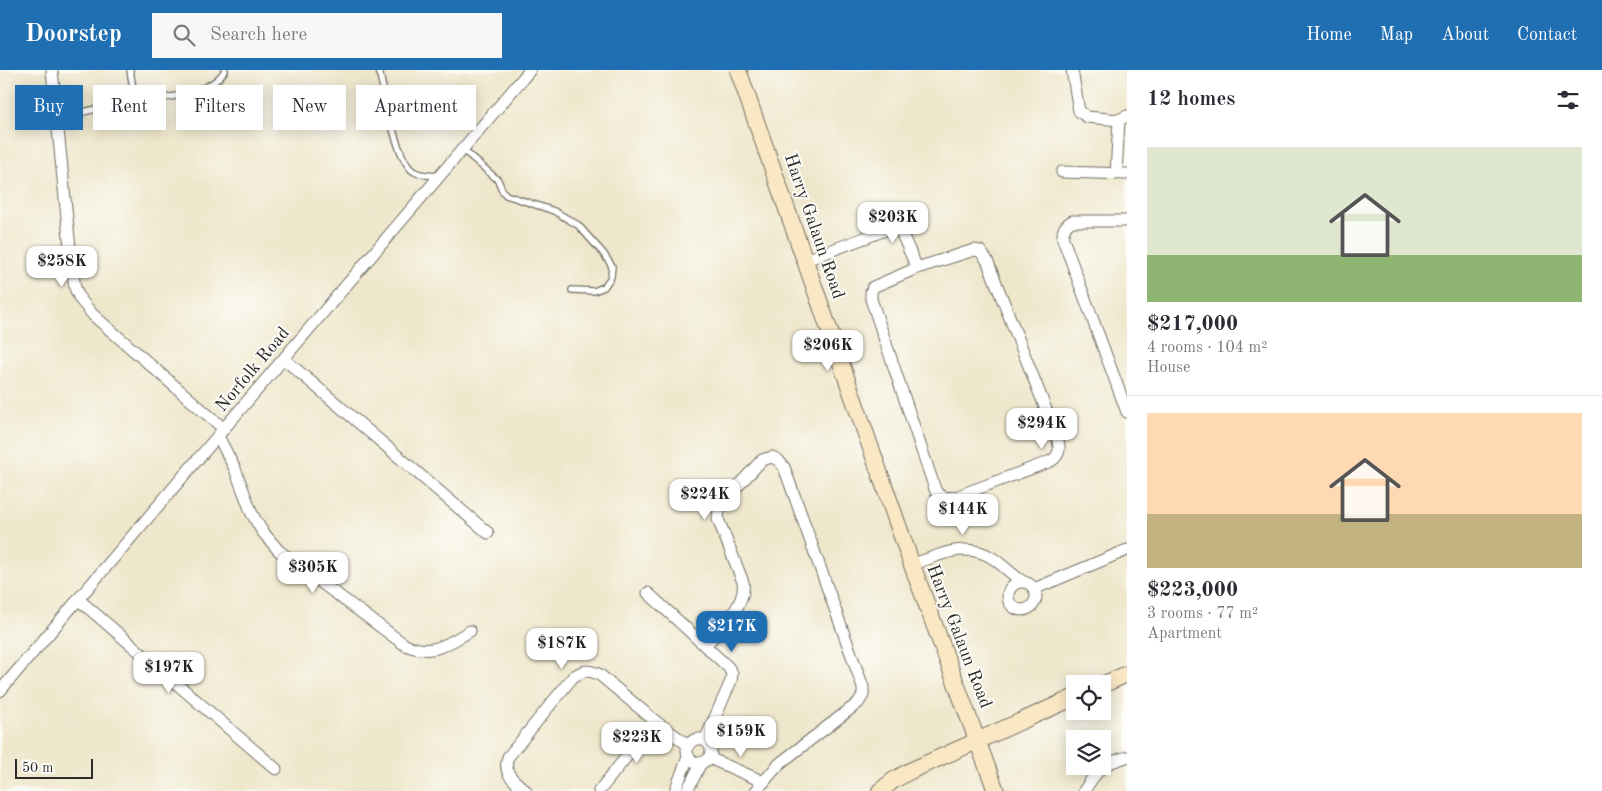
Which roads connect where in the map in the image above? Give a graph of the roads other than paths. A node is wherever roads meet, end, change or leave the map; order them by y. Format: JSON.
{"nodes":[{"id":1,"x":52,"y":70,"type":"edge"},
{"id":2,"x":130,"y":70,"type":"edge"},
{"id":3,"x":225,"y":70,"type":"edge"},
{"id":4,"x":379,"y":70,"type":"edge"},
{"id":5,"x":530,"y":70,"type":"edge"},
{"id":6,"x":738,"y":70,"type":"edge"},
{"id":7,"x":1072,"y":70,"type":"edge"},
{"id":8,"x":54,"y":85,"type":"edge"},
{"id":9,"x":132,"y":85,"type":"edge"},
{"id":10,"x":166,"y":97,"type":"edge"},
{"id":11,"x":1123,"y":118,"type":"edge"},
{"id":12,"x":58,"y":130,"type":"edge"},
{"id":13,"x":462,"y":150,"type":"junction"},
{"id":14,"x":1062,"y":172,"type":"dead end"},
{"id":15,"x":1121,"y":174,"type":"edge"},
{"id":16,"x":440,"y":176,"type":"junction"},
{"id":17,"x":920,"y":217,"type":"dead end"},
{"id":18,"x":1127,"y":221,"type":"edge"},
{"id":19,"x":898,"y":225,"type":"junction"},
{"id":20,"x":806,"y":260,"type":"junction"},
{"id":21,"x":917,"y":268,"type":"junction"},
{"id":22,"x":572,"y":290,"type":"dead end"},
{"id":23,"x":284,"y":358,"type":"junction"},
{"id":24,"x":1127,"y":412,"type":"edge"},
{"id":25,"x":221,"y":432,"type":"junction"},
{"id":26,"x":488,"y":533,"type":"dead end"},
{"id":27,"x":1127,"y":550,"type":"edge"},
{"id":28,"x":912,"y":565,"type":"junction"},
{"id":29,"x":1004,"y":569,"type":"junction"},
{"id":30,"x":1022,"y":582,"type":"junction"},
{"id":31,"x":1010,"y":588,"type":"junction"},
{"id":32,"x":1034,"y":589,"type":"junction"},
{"id":33,"x":648,"y":593,"type":"dead end"},
{"id":34,"x":78,"y":599,"type":"junction"},
{"id":35,"x":470,"y":631,"type":"dead end"},
{"id":36,"x":705,"y":646,"type":"junction"},
{"id":37,"x":1127,"y":674,"type":"edge"},
{"id":38,"x":1111,"y":681,"type":"edge"},
{"id":39,"x":0,"y":691,"type":"edge"},
{"id":40,"x":1066,"y":701,"type":"edge"},
{"id":41,"x":655,"y":721,"type":"junction"},
{"id":42,"x":705,"y":740,"type":"junction"},
{"id":43,"x":978,"y":741,"type":"junction"},
{"id":44,"x":688,"y":751,"type":"junction"},
{"id":45,"x":1127,"y":757,"type":"edge"},
{"id":46,"x":705,"y":760,"type":"junction"},
{"id":47,"x":276,"y":769,"type":"dead end"},
{"id":48,"x":764,"y":782,"type":"junction"},
{"id":49,"x":526,"y":791,"type":"edge"},
{"id":50,"x":598,"y":791,"type":"edge"},
{"id":51,"x":675,"y":791,"type":"edge"},
{"id":52,"x":687,"y":791,"type":"edge"},
{"id":53,"x":756,"y":791,"type":"edge"},
{"id":54,"x":880,"y":791,"type":"edge"},
{"id":55,"x":996,"y":791,"type":"edge"},
{"id":56,"x":1084,"y":791,"type":"edge"}],
"edges":[{"from":1,"to":8,"type":"street"},
{"from":2,"to":9,"type":"lane"},
{"from":3,"to":10,"type":"lane"},
{"from":4,"to":16,"type":"lane"},
{"from":5,"to":13,"type":"street","name":"Norfolk Road"},
{"from":6,"to":20,"type":"main road","name":"Harry Galaun Road"},
{"from":7,"to":11,"type":"street"},
{"from":11,"to":15,"type":"street"},
{"from":12,"to":25,"type":"street"},
{"from":13,"to":16,"type":"street","name":"Norfolk Road"},
{"from":13,"to":22,"type":"lane"},
{"from":14,"to":15,"type":"street"},
{"from":16,"to":23,"type":"street","name":"Norfolk Road"},
{"from":17,"to":19,"type":"street"},
{"from":18,"to":24,"type":"street"},
{"from":19,"to":20,"type":"street"},
{"from":19,"to":21,"type":"street"},
{"from":20,"to":28,"type":"main road","name":"Harry Galaun Road"},
{"from":21,"to":21,"type":"street"},
{"from":23,"to":25,"type":"street","name":"Norfolk Road"},
{"from":23,"to":26,"type":"street"},
{"from":25,"to":34,"type":"street","name":"Norfolk Road"},
{"from":25,"to":35,"type":"street"},
{"from":27,"to":32,"type":"street"},
{"from":28,"to":29,"type":"street"},
{"from":28,"to":43,"type":"main road","name":"Harry Galaun Road"},
{"from":29,"to":30,"type":"street"},
{"from":29,"to":31,"type":"street"},
{"from":30,"to":31,"type":"street"},
{"from":30,"to":32,"type":"street"},
{"from":31,"to":32,"type":"street"},
{"from":33,"to":36,"type":"street"},
{"from":34,"to":39,"type":"street","name":"Norfolk Road"},
{"from":34,"to":47,"type":"street"},
{"from":36,"to":42,"type":"street"},
{"from":36,"to":48,"type":"street"},
{"from":37,"to":38,"type":"main road"},
{"from":40,"to":43,"type":"main road"},
{"from":41,"to":44,"type":"street"},
{"from":41,"to":49,"type":"street"},
{"from":41,"to":50,"type":"street"},
{"from":42,"to":44,"type":"street"},
{"from":42,"to":46,"type":"street"},
{"from":43,"to":54,"type":"main road"},
{"from":43,"to":55,"type":"main road","name":"Harry Galaun Road"},
{"from":44,"to":46,"type":"street"},
{"from":44,"to":51,"type":"street"},
{"from":45,"to":56,"type":"street"},
{"from":46,"to":48,"type":"street"},
{"from":46,"to":52,"type":"street"},
{"from":48,"to":53,"type":"street"}]}
